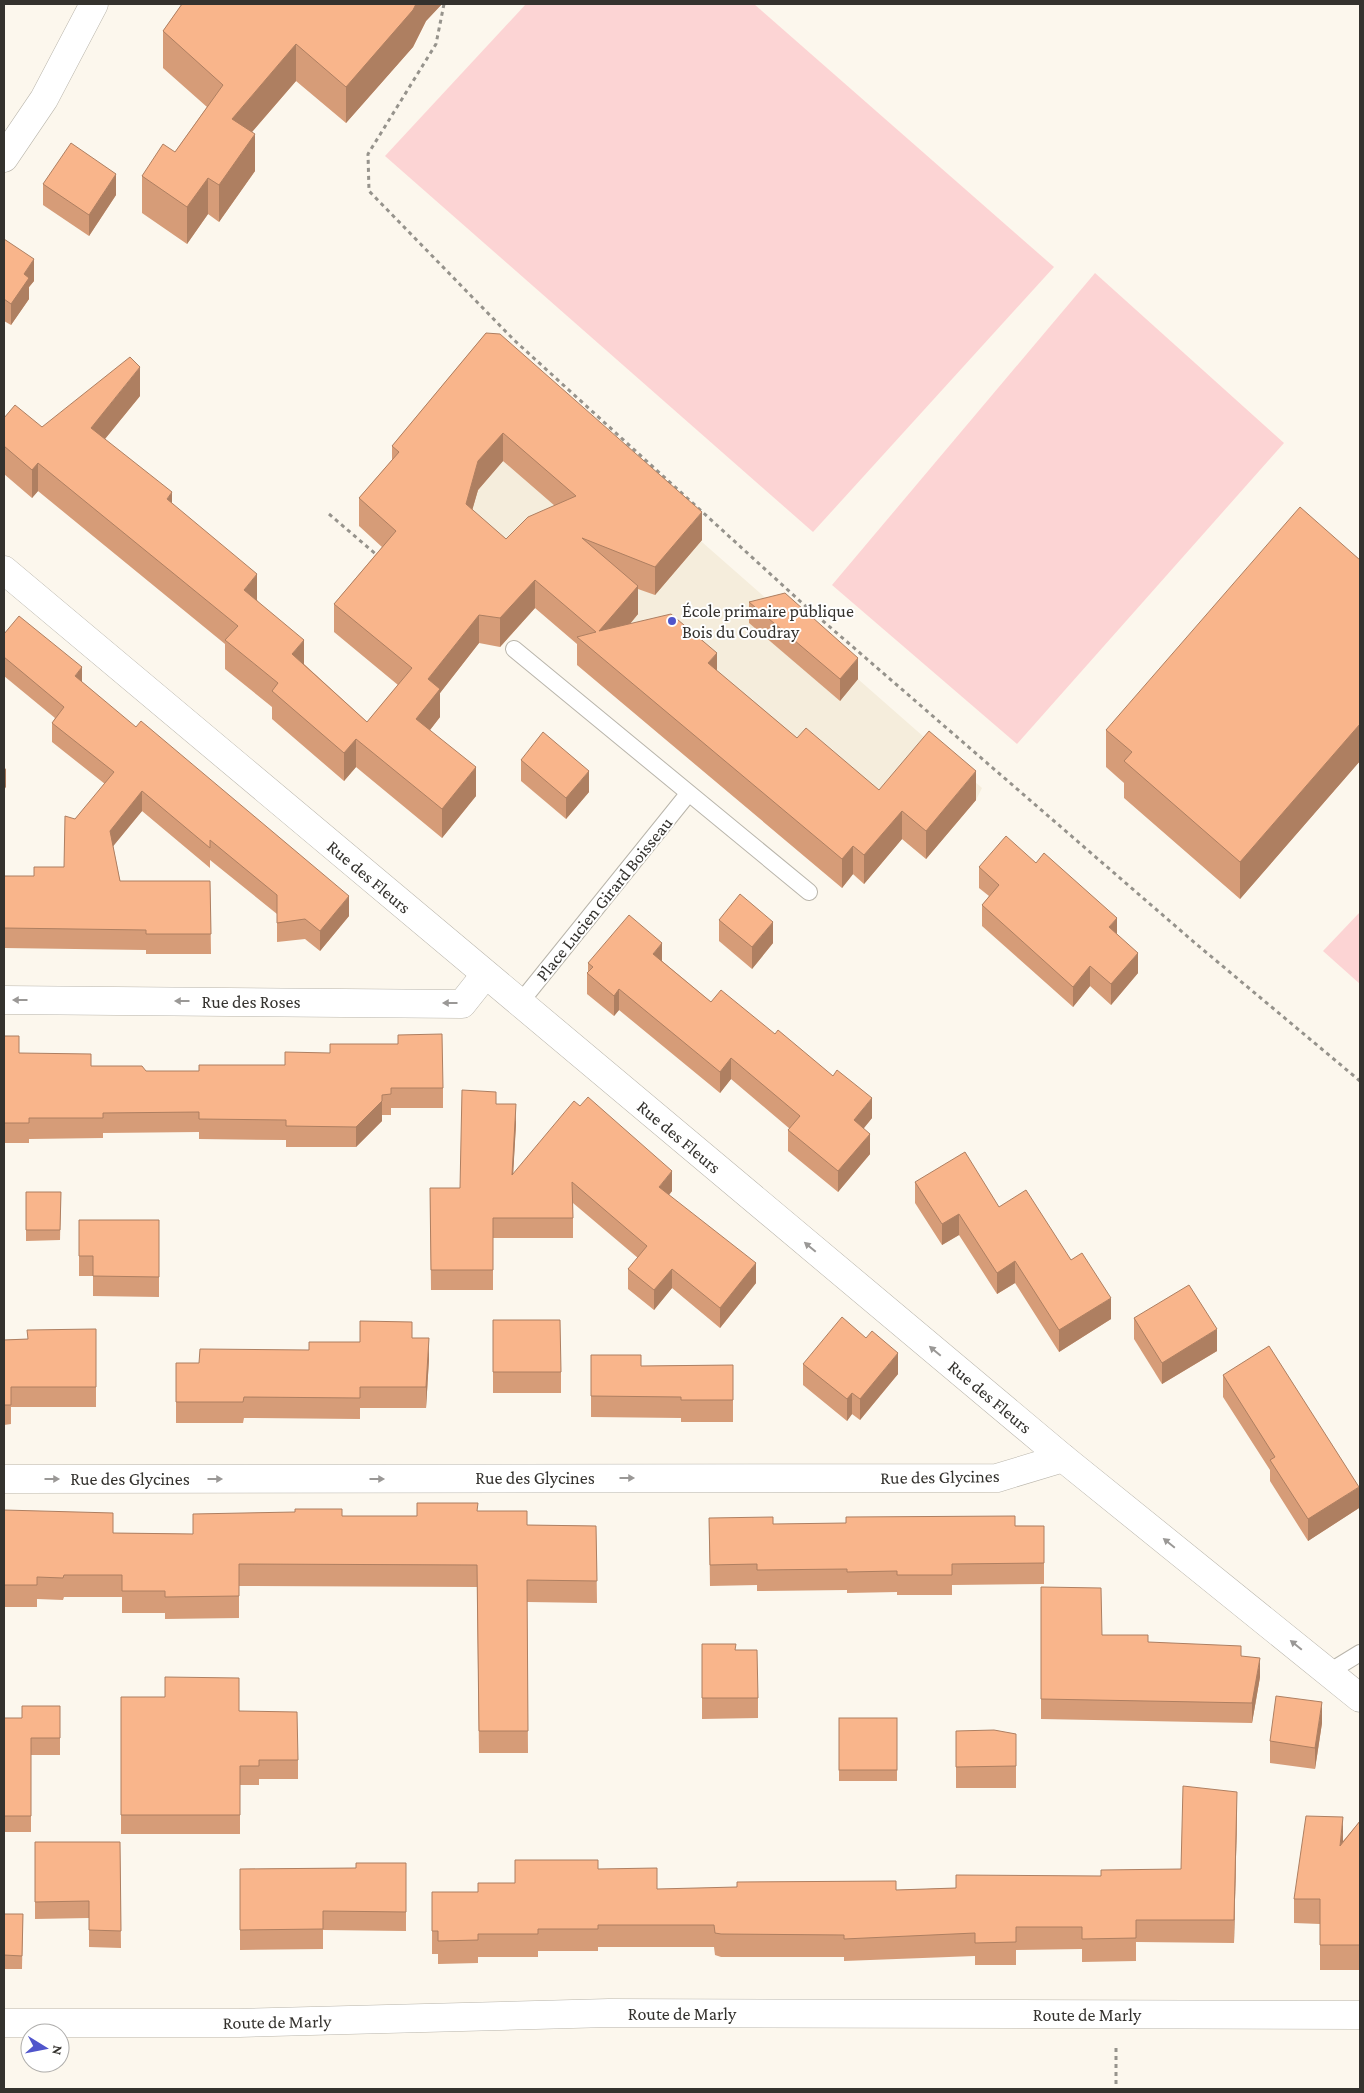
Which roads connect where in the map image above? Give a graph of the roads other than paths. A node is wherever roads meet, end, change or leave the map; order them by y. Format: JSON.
{"nodes":[{"id":1,"x":94,"y":4,"type":"edge"},
{"id":2,"x":4,"y":158,"type":"edge"},
{"id":3,"x":4,"y":570,"type":"edge"},
{"id":4,"x":514,"y":649,"type":"dead end"},
{"id":5,"x":688,"y":794,"type":"junction"},
{"id":6,"x":809,"y":892,"type":"dead end"},
{"id":7,"x":485,"y":975,"type":"junction"},
{"id":8,"x":4,"y":1000,"type":"edge"},
{"id":9,"x":520,"y":1004,"type":"junction"},
{"id":10,"x":1063,"y":1458,"type":"junction"},
{"id":11,"x":4,"y":1479,"type":"edge"},
{"id":12,"x":1360,"y":1653,"type":"edge"},
{"id":13,"x":1329,"y":1672,"type":"junction"},
{"id":14,"x":1360,"y":1698,"type":"edge"},
{"id":15,"x":1360,"y":2015,"type":"edge"},
{"id":16,"x":4,"y":2023,"type":"edge"}],
"edges":[{"from":1,"to":2,"type":"street"},
{"from":3,"to":7,"type":"street","name":"Rue des Fleurs"},
{"from":4,"to":5,"type":"lane"},
{"from":5,"to":6,"type":"lane"},
{"from":5,"to":9,"type":"lane","name":"Place Lucien Girard Boisseau"},
{"from":7,"to":8,"type":"street","name":"Rue des Roses","one_way":true},
{"from":7,"to":9,"type":"street","name":"Rue des Fleurs"},
{"from":10,"to":9,"type":"street","name":"Rue des Fleurs","one_way":true},
{"from":11,"to":10,"type":"street","name":"Rue des Glycines","one_way":true},
{"from":13,"to":10,"type":"street","name":"Rue des Fleurs","one_way":true},
{"from":12,"to":13,"type":"lane"},
{"from":13,"to":14,"type":"street","name":"Rue des Fleurs"},
{"from":15,"to":16,"type":"street","name":"Route de Marly"}]}
